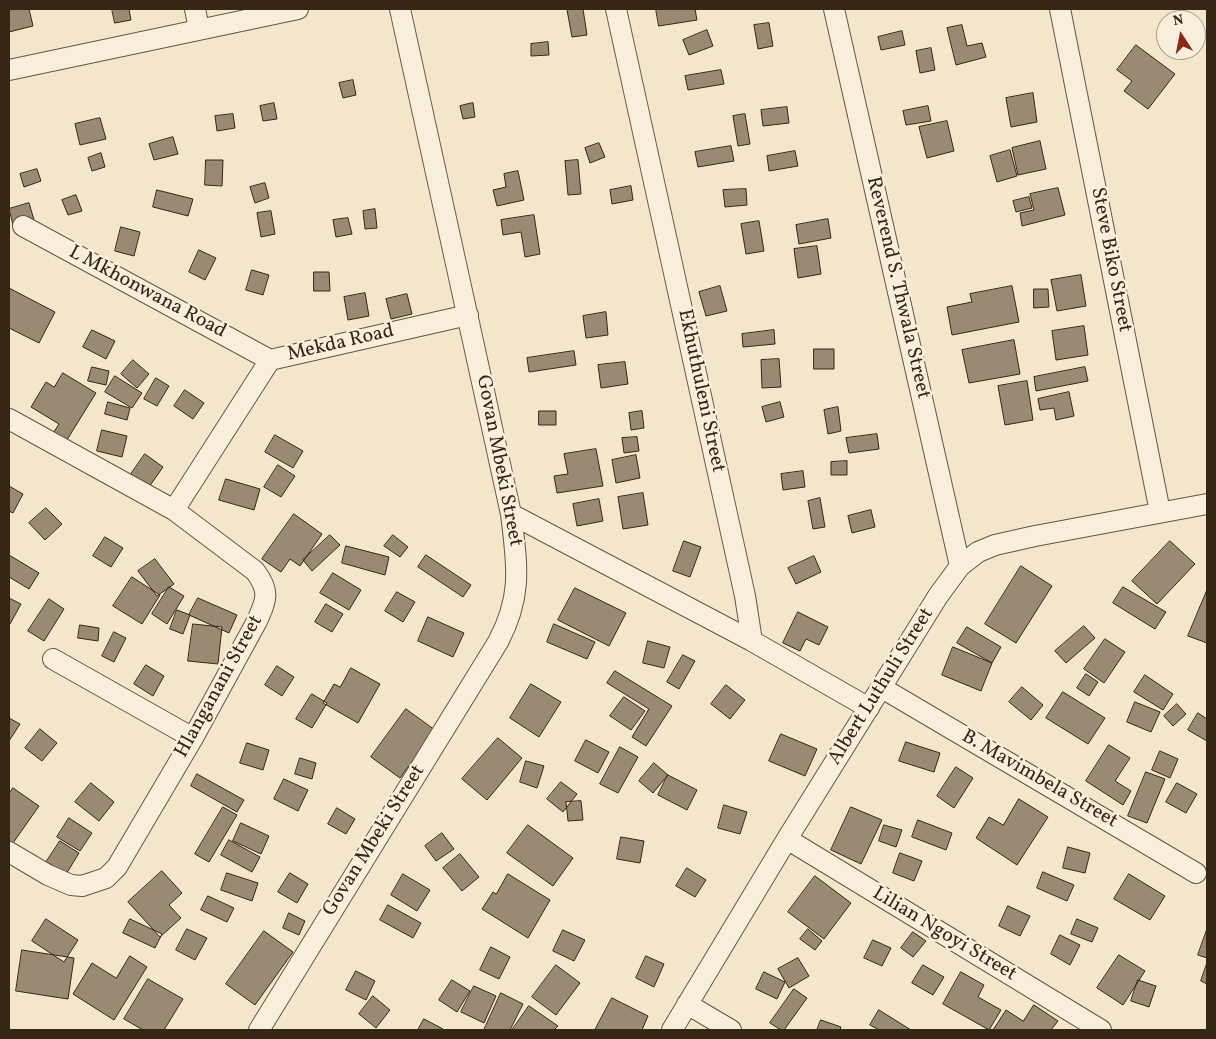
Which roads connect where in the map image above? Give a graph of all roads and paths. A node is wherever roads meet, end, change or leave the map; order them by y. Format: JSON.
{"nodes":[{"id":1,"x":196,"y":9,"type":"edge"},
{"id":2,"x":298,"y":9,"type":"edge"},
{"id":3,"x":400,"y":9,"type":"edge"},
{"id":4,"x":616,"y":9,"type":"edge"},
{"id":5,"x":834,"y":9,"type":"edge"},
{"id":6,"x":1060,"y":9,"type":"edge"},
{"id":7,"x":199,"y":29,"type":"junction"},
{"id":8,"x":9,"y":70,"type":"edge"},
{"id":9,"x":23,"y":226,"type":"dead end"},
{"id":10,"x":468,"y":315,"type":"junction"},
{"id":11,"x":270,"y":360,"type":"junction"},
{"id":12,"x":9,"y":419,"type":"edge"},
{"id":13,"x":1207,"y":504,"type":"edge"},
{"id":14,"x":174,"y":510,"type":"junction"},
{"id":15,"x":1160,"y":512,"type":"junction"},
{"id":16,"x":511,"y":514,"type":"junction"},
{"id":17,"x":960,"y":566,"type":"junction"},
{"id":18,"x":752,"y":642,"type":"junction"},
{"id":19,"x":53,"y":659,"type":"dead end"},
{"id":20,"x":882,"y":688,"type":"junction"},
{"id":21,"x":869,"y":708,"type":"junction"},
{"id":22,"x":193,"y":738,"type":"junction"},
{"id":23,"x":787,"y":839,"type":"junction"},
{"id":24,"x":9,"y":852,"type":"edge"},
{"id":25,"x":1196,"y":873,"type":"dead end"},
{"id":26,"x":687,"y":1004,"type":"junction"},
{"id":27,"x":259,"y":1030,"type":"edge"},
{"id":28,"x":672,"y":1030,"type":"edge"},
{"id":29,"x":731,"y":1030,"type":"edge"},
{"id":30,"x":1101,"y":1030,"type":"edge"}],
"edges":[{"from":1,"to":7,"type":"street"},
{"from":2,"to":7,"type":"street"},
{"from":3,"to":10,"type":"street","name":"Govan Mbeki Street"},
{"from":4,"to":18,"type":"street","name":"Ekhuthuleni Street"},
{"from":5,"to":17,"type":"street","name":"Reverend S. Thwala Street"},
{"from":6,"to":15,"type":"street","name":"Steve Biko Street"},
{"from":7,"to":8,"type":"street"},
{"from":9,"to":11,"type":"street","name":"L Mkhonwana Road"},
{"from":10,"to":11,"type":"street","name":"Mekda Road"},
{"from":10,"to":16,"type":"street","name":"Govan Mbeki Street"},
{"from":11,"to":14,"type":"street","name":"Mekda Road"},
{"from":12,"to":14,"type":"street","name":"Hlanganani Street"},
{"from":13,"to":15,"type":"street","name":"Albert Luthuli Street"},
{"from":14,"to":22,"type":"street","name":"Hlanganani Street"},
{"from":15,"to":17,"type":"street","name":"Albert Luthuli Street"},
{"from":16,"to":18,"type":"street"},
{"from":16,"to":27,"type":"street","name":"Govan Mbeki Street"},
{"from":17,"to":20,"type":"street","name":"Albert Luthuli Street"},
{"from":18,"to":21,"type":"street"},
{"from":19,"to":22,"type":"street"},
{"from":20,"to":21,"type":"street","name":"Albert Luthuli Street"},
{"from":20,"to":25,"type":"street","name":"B. Mavimbela Street"},
{"from":21,"to":23,"type":"street","name":"Albert Luthuli Street"},
{"from":22,"to":24,"type":"street","name":"Hlanganani Street"},
{"from":23,"to":26,"type":"street","name":"Albert Luthuli Street"},
{"from":23,"to":30,"type":"street","name":"Lilian Ngoyi Street"},
{"from":26,"to":28,"type":"street","name":"Albert Luthuli Street"},
{"from":26,"to":29,"type":"street"}]}
